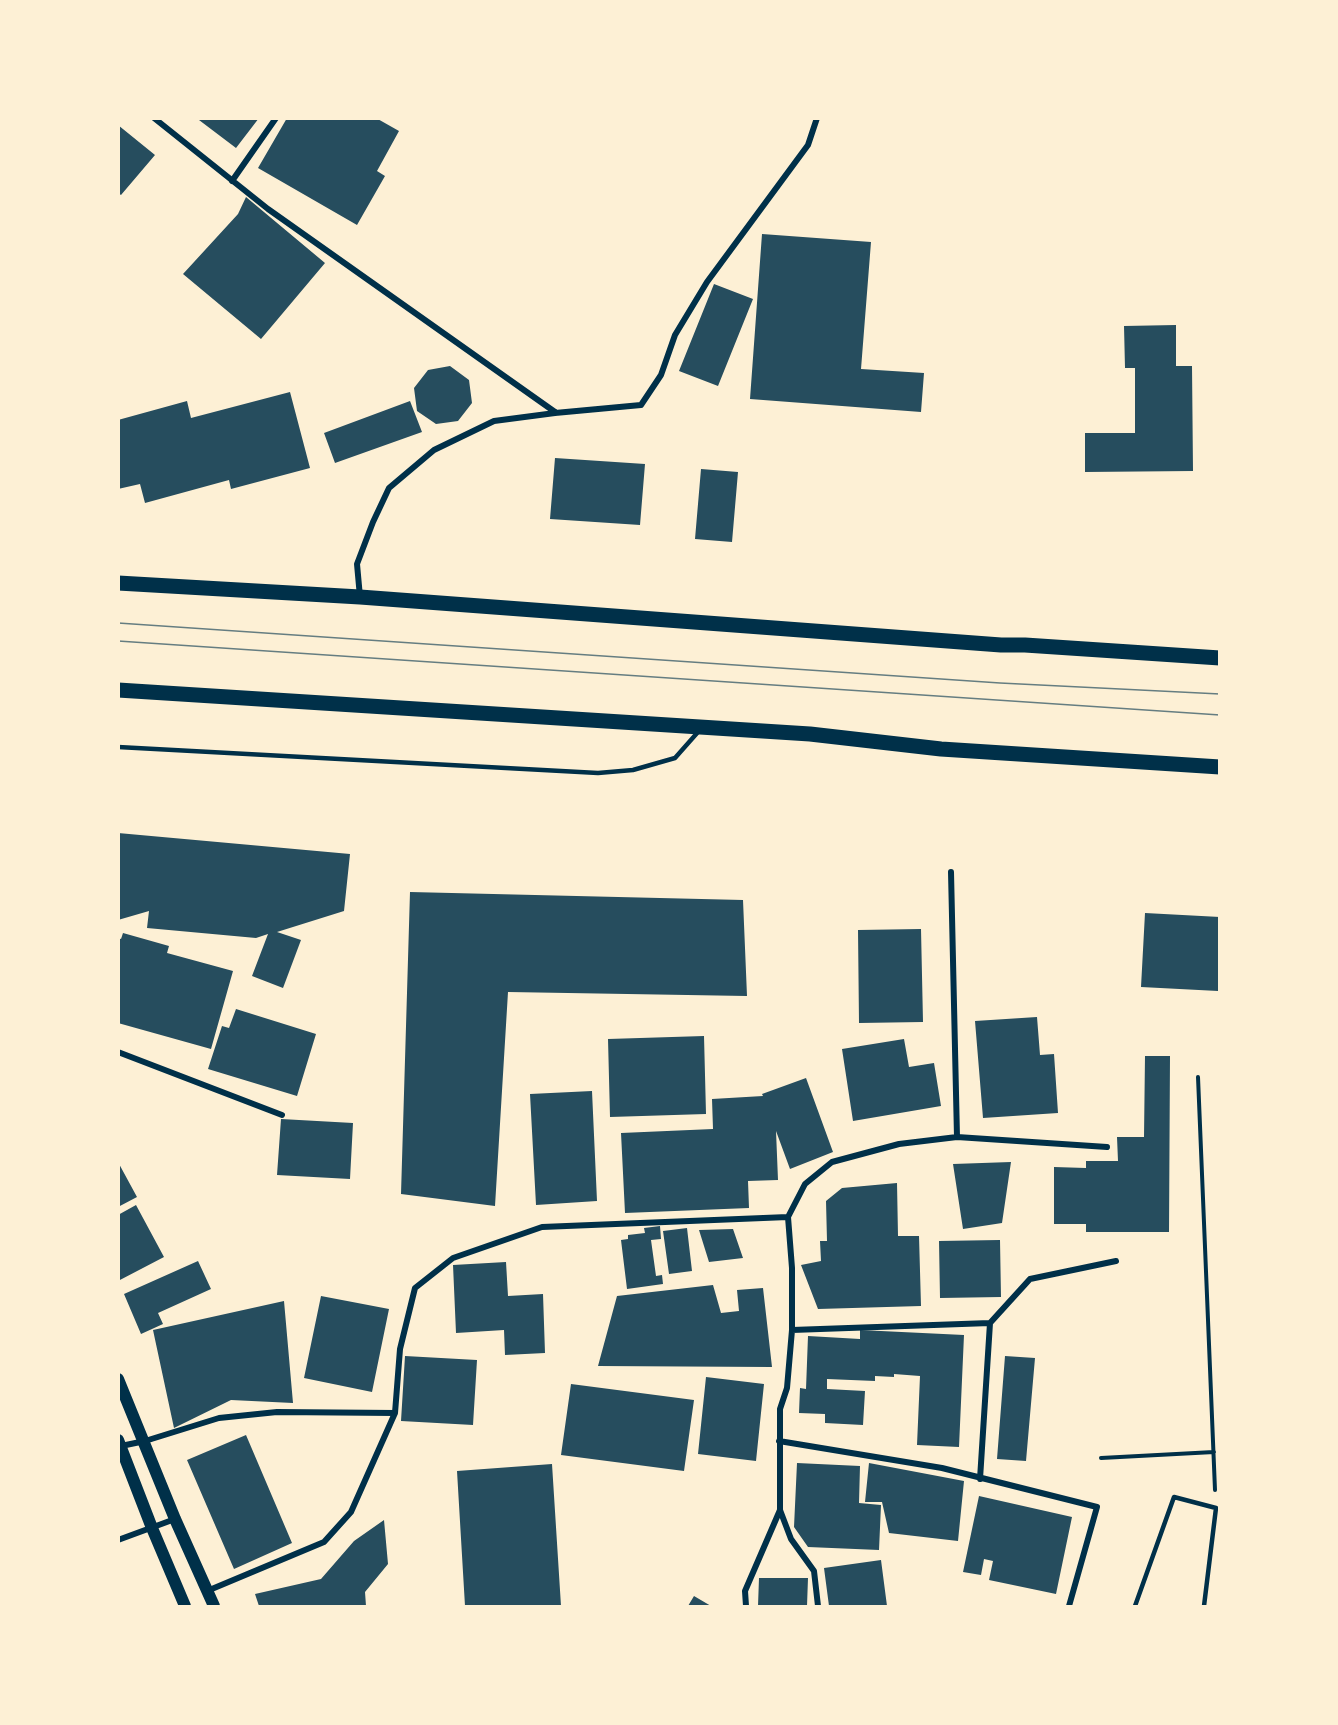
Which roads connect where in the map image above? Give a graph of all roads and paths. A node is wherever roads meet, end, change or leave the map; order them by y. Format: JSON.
{"nodes":[{"id":1,"x":154,"y":118,"type":"edge"},
{"id":2,"x":276,"y":118,"type":"edge"},
{"id":3,"x":817,"y":118,"type":"edge"},
{"id":4,"x":232,"y":181,"type":"junction"},
{"id":5,"x":555,"y":413,"type":"junction"},
{"id":6,"x":118,"y":584,"type":"edge"},
{"id":7,"x":360,"y":597,"type":"junction"},
{"id":8,"x":1220,"y":658,"type":"edge"},
{"id":9,"x":118,"y":690,"type":"edge"},
{"id":10,"x":702,"y":728,"type":"junction"},
{"id":11,"x":118,"y":747,"type":"edge"},
{"id":12,"x":1220,"y":767,"type":"edge"},
{"id":13,"x":951,"y":872,"type":"dead end"},
{"id":14,"x":118,"y":1052,"type":"edge"},
{"id":15,"x":1198,"y":1077,"type":"dead end"},
{"id":16,"x":282,"y":1115,"type":"dead end"},
{"id":17,"x":957,"y":1137,"type":"junction"},
{"id":18,"x":1107,"y":1147,"type":"dead end"},
{"id":19,"x":788,"y":1217,"type":"junction"},
{"id":20,"x":1116,"y":1262,"type":"dead end"},
{"id":21,"x":990,"y":1323,"type":"junction"},
{"id":22,"x":792,"y":1330,"type":"junction"},
{"id":23,"x":118,"y":1380,"type":"edge"},
{"id":24,"x":395,"y":1413,"type":"junction"},
{"id":25,"x":145,"y":1442,"type":"junction"},
{"id":26,"x":779,"y":1442,"type":"junction"},
{"id":27,"x":120,"y":1443,"type":"edge"},
{"id":28,"x":1214,"y":1452,"type":"junction"},
{"id":29,"x":1101,"y":1458,"type":"dead end"},
{"id":30,"x":980,"y":1479,"type":"junction"},
{"id":31,"x":1216,"y":1509,"type":"junction"},
{"id":32,"x":780,"y":1510,"type":"junction"},
{"id":33,"x":175,"y":1519,"type":"junction"},
{"id":34,"x":152,"y":1528,"type":"junction"},
{"id":35,"x":118,"y":1540,"type":"edge"},
{"id":36,"x":206,"y":1591,"type":"junction"},
{"id":37,"x":185,"y":1606,"type":"edge"},
{"id":38,"x":214,"y":1606,"type":"edge"},
{"id":39,"x":746,"y":1606,"type":"edge"},
{"id":40,"x":818,"y":1606,"type":"edge"},
{"id":41,"x":1069,"y":1606,"type":"edge"},
{"id":42,"x":1135,"y":1606,"type":"edge"},
{"id":43,"x":1204,"y":1606,"type":"edge"}],
"edges":[{"from":1,"to":4,"type":"street"},
{"from":2,"to":4,"type":"street"},
{"from":3,"to":5,"type":"street"},
{"from":4,"to":5,"type":"street"},
{"from":5,"to":7,"type":"street"},
{"from":6,"to":7,"type":"main road"},
{"from":7,"to":8,"type":"main road"},
{"from":9,"to":10,"type":"main road"},
{"from":10,"to":11,"type":"lane"},
{"from":10,"to":12,"type":"main road"},
{"from":13,"to":17,"type":"street"},
{"from":14,"to":16,"type":"street"},
{"from":15,"to":28,"type":"path"},
{"from":17,"to":18,"type":"street"},
{"from":17,"to":19,"type":"street"},
{"from":19,"to":22,"type":"street"},
{"from":19,"to":24,"type":"street"},
{"from":20,"to":21,"type":"street"},
{"from":21,"to":22,"type":"street"},
{"from":21,"to":30,"type":"street"},
{"from":22,"to":26,"type":"street"},
{"from":23,"to":25,"type":"main road"},
{"from":24,"to":25,"type":"street"},
{"from":24,"to":36,"type":"street"},
{"from":25,"to":27,"type":"street"},
{"from":25,"to":33,"type":"main road"},
{"from":26,"to":30,"type":"street"},
{"from":26,"to":32,"type":"street"},
{"from":27,"to":34,"type":"main road"},
{"from":28,"to":29,"type":"path"},
{"from":28,"to":31,"type":"path"},
{"from":30,"to":41,"type":"street"},
{"from":31,"to":42,"type":"lane"},
{"from":31,"to":43,"type":"lane"},
{"from":32,"to":39,"type":"street"},
{"from":32,"to":40,"type":"street"},
{"from":33,"to":34,"type":"street"},
{"from":33,"to":36,"type":"main road"},
{"from":34,"to":35,"type":"street"},
{"from":34,"to":37,"type":"main road"},
{"from":36,"to":38,"type":"main road"}]}
